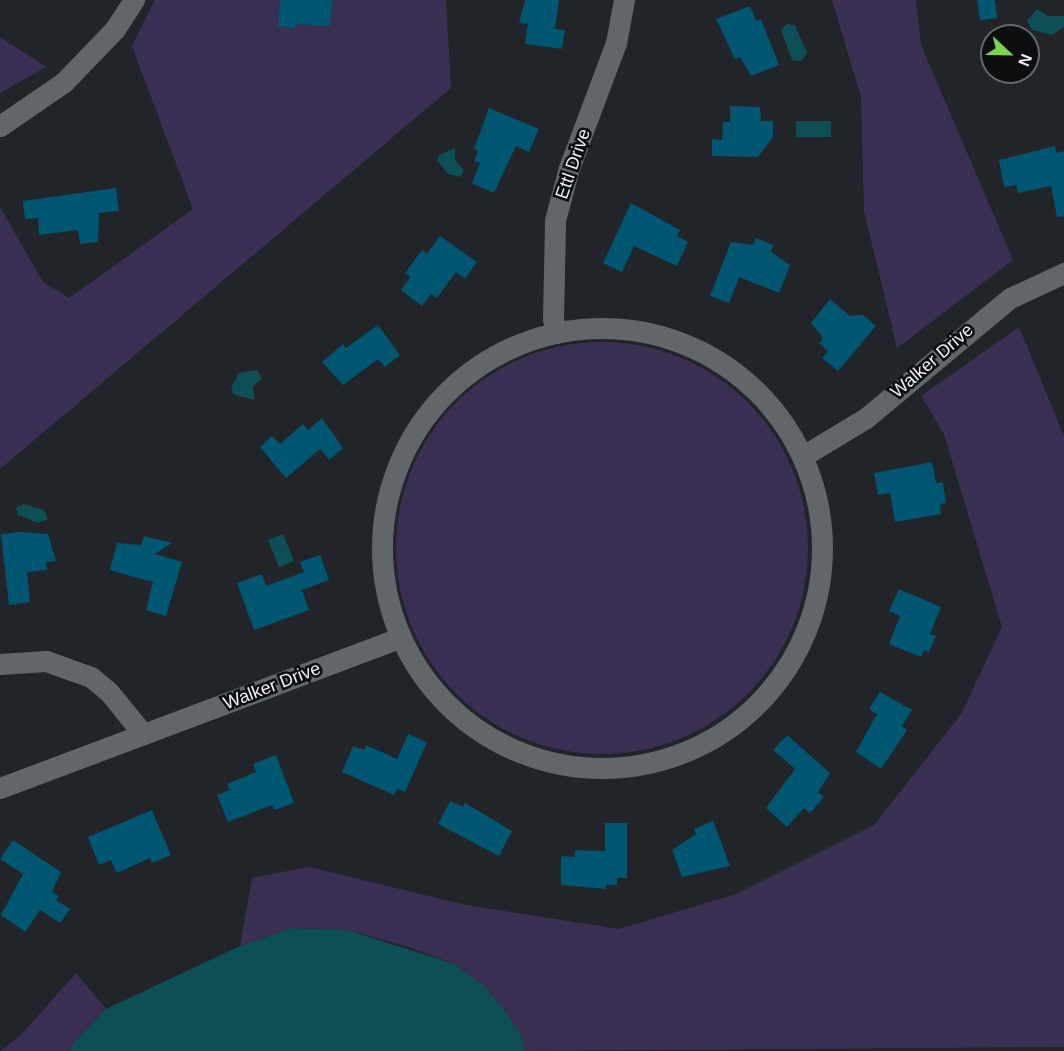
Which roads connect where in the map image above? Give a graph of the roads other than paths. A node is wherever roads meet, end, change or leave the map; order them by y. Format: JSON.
{"nodes":[{"id":1,"x":134,"y":0,"type":"edge"},
{"id":2,"x":624,"y":0,"type":"edge"},
{"id":3,"x":0,"y":126,"type":"edge"},
{"id":4,"x":1064,"y":273,"type":"edge"},
{"id":5,"x":557,"y":333,"type":"junction"},
{"id":6,"x":803,"y":456,"type":"junction"},
{"id":7,"x":400,"y":638,"type":"junction"},
{"id":8,"x":0,"y":664,"type":"edge"},
{"id":9,"x":143,"y":734,"type":"junction"},
{"id":10,"x":0,"y":788,"type":"edge"}],
"edges":[{"from":1,"to":3,"type":"street"},
{"from":2,"to":5,"type":"street","name":"Ettl Drive"},
{"from":4,"to":6,"type":"street","name":"Walker Drive"},
{"from":5,"to":6,"type":"street"},
{"from":5,"to":7,"type":"street"},
{"from":6,"to":7,"type":"street"},
{"from":7,"to":9,"type":"street","name":"Walker Drive"},
{"from":8,"to":9,"type":"street"},
{"from":9,"to":10,"type":"street","name":"Walker Drive"}]}
